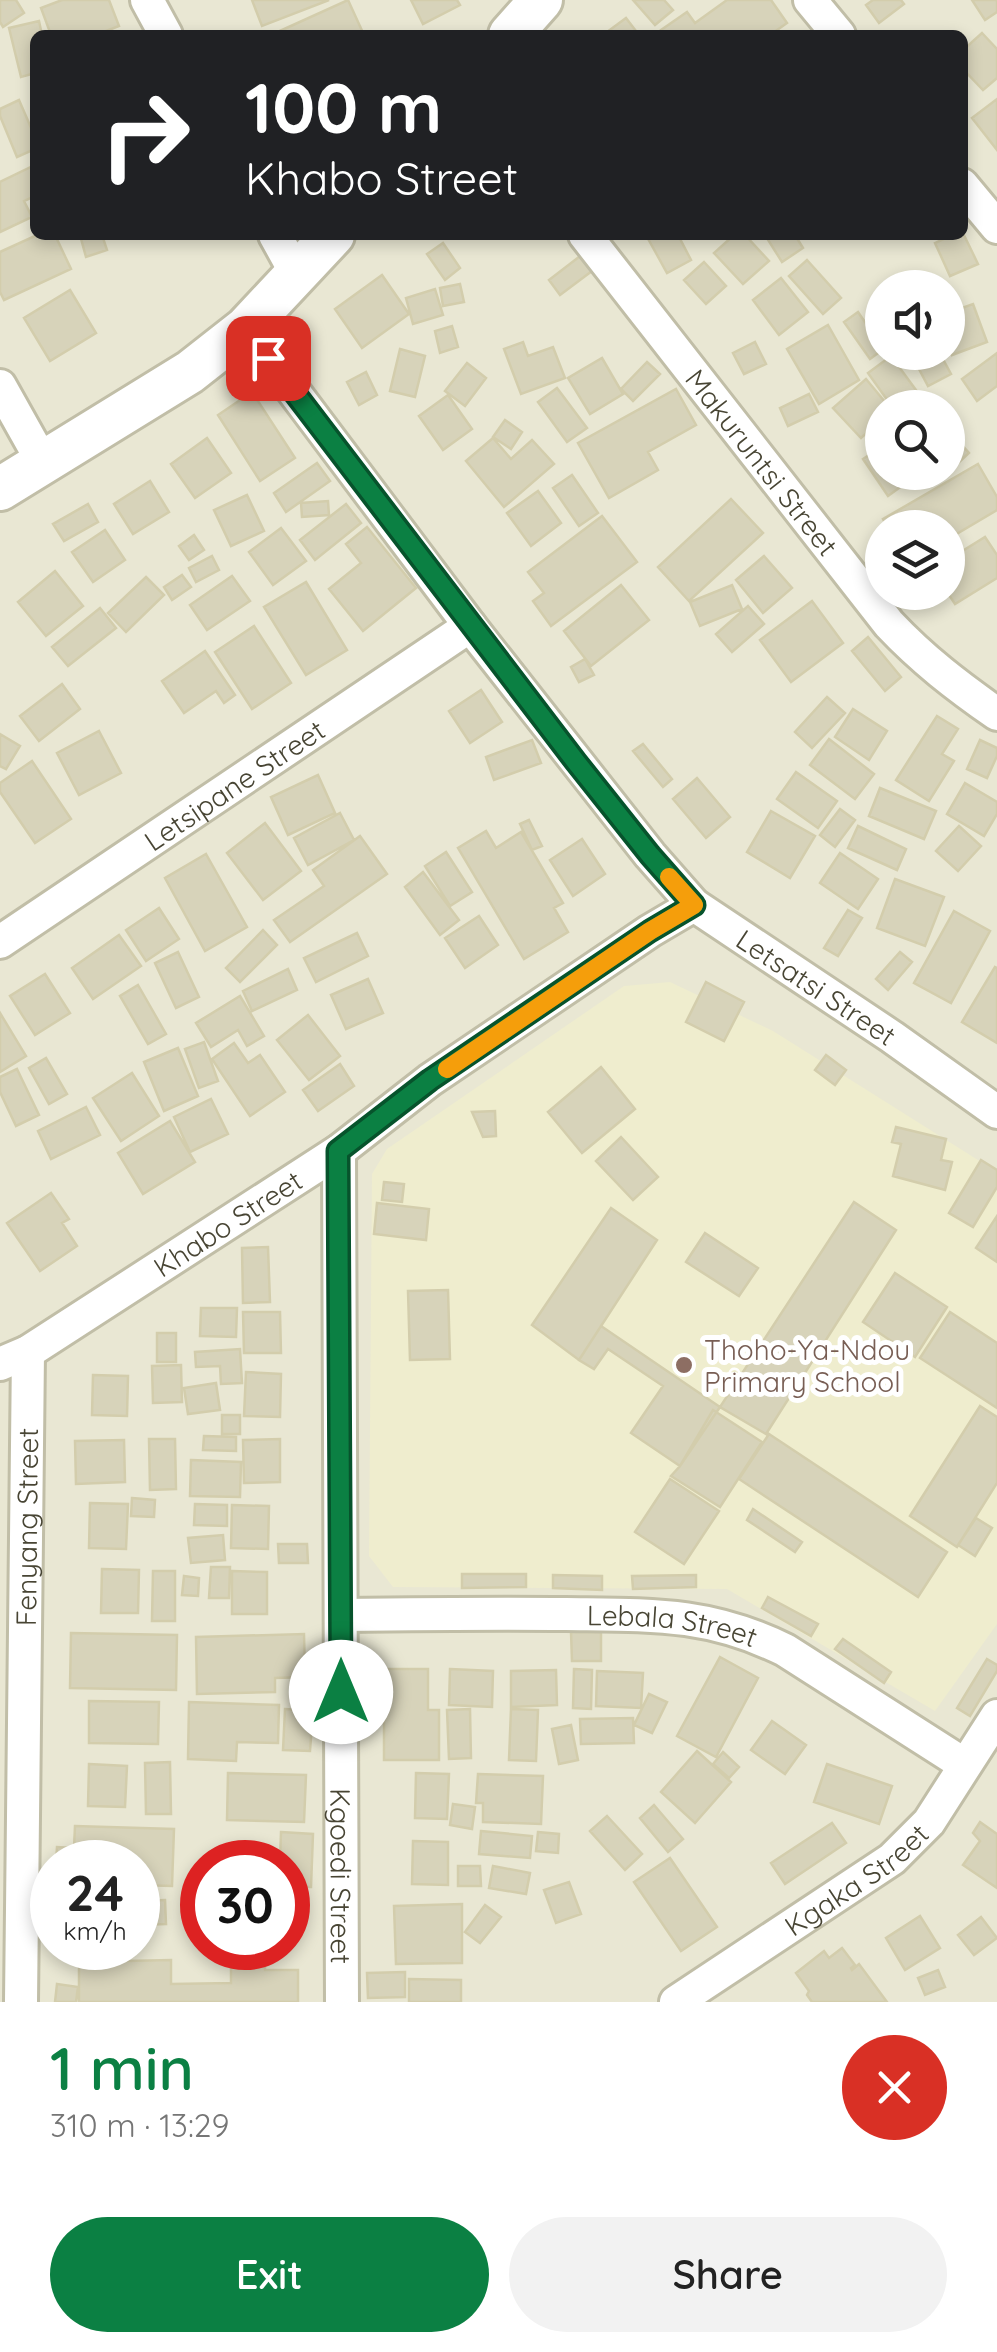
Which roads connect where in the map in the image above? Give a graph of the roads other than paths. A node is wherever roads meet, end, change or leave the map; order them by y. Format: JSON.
{"nodes":[{"id":1,"x":147,"y":0,"type":"edge"},
{"id":2,"x":810,"y":0,"type":"edge"},
{"id":3,"x":163,"y":30,"type":"edge"},
{"id":4,"x":835,"y":30,"type":"edge"},
{"id":5,"x":968,"y":192,"type":"edge"},
{"id":6,"x":997,"y":227,"type":"edge"},
{"id":7,"x":278,"y":240,"type":"edge"},
{"id":8,"x":328,"y":240,"type":"edge"},
{"id":9,"x":589,"y":240,"type":"edge"},
{"id":10,"x":297,"y":275,"type":"junction"},
{"id":11,"x":246,"y":328,"type":"junction"},
{"id":12,"x":0,"y":386,"type":"edge"},
{"id":13,"x":42,"y":462,"type":"junction"},
{"id":14,"x":0,"y":488,"type":"edge"},
{"id":15,"x":470,"y":626,"type":"junction"},
{"id":16,"x":997,"y":714,"type":"edge"},
{"id":17,"x":694,"y":905,"type":"junction"},
{"id":18,"x":0,"y":942,"type":"edge"},
{"id":19,"x":997,"y":1112,"type":"edge"},
{"id":20,"x":338,"y":1151,"type":"junction"},
{"id":21,"x":14,"y":1358,"type":"edge"},
{"id":22,"x":342,"y":1615,"type":"junction"},
{"id":23,"x":997,"y":1716,"type":"edge"},
{"id":24,"x":966,"y":1765,"type":"junction"},
{"id":25,"x":21,"y":2002,"type":"edge"},
{"id":26,"x":342,"y":2002,"type":"edge"},
{"id":27,"x":676,"y":2002,"type":"edge"}],
"edges":[{"from":1,"to":3,"type":"street"},
{"from":2,"to":4,"type":"street"},
{"from":5,"to":6,"type":"street"},
{"from":7,"to":10,"type":"street"},
{"from":8,"to":10,"type":"street"},
{"from":9,"to":16,"type":"street","name":"Makuruntsi Street"},
{"from":10,"to":11,"type":"street"},
{"from":11,"to":13,"type":"street"},
{"from":11,"to":15,"type":"street","name":"Letsatsi Street"},
{"from":12,"to":13,"type":"street"},
{"from":13,"to":14,"type":"street"},
{"from":15,"to":17,"type":"street","name":"Letsatsi Street"},
{"from":15,"to":18,"type":"street","name":"Letsipane Street"},
{"from":17,"to":19,"type":"street","name":"Letsatsi Street"},
{"from":17,"to":20,"type":"street","name":"Khabo Street"},
{"from":20,"to":21,"type":"street","name":"Khabo Street"},
{"from":20,"to":22,"type":"street","name":"Kgoedi Street"},
{"from":21,"to":25,"type":"street","name":"Fenyang Street"},
{"from":22,"to":24,"type":"street","name":"Lebala Street"},
{"from":22,"to":26,"type":"street","name":"Kgoedi Street"},
{"from":23,"to":24,"type":"street","name":"Kgaka Street"},
{"from":24,"to":27,"type":"street","name":"Kgaka Street"}]}
